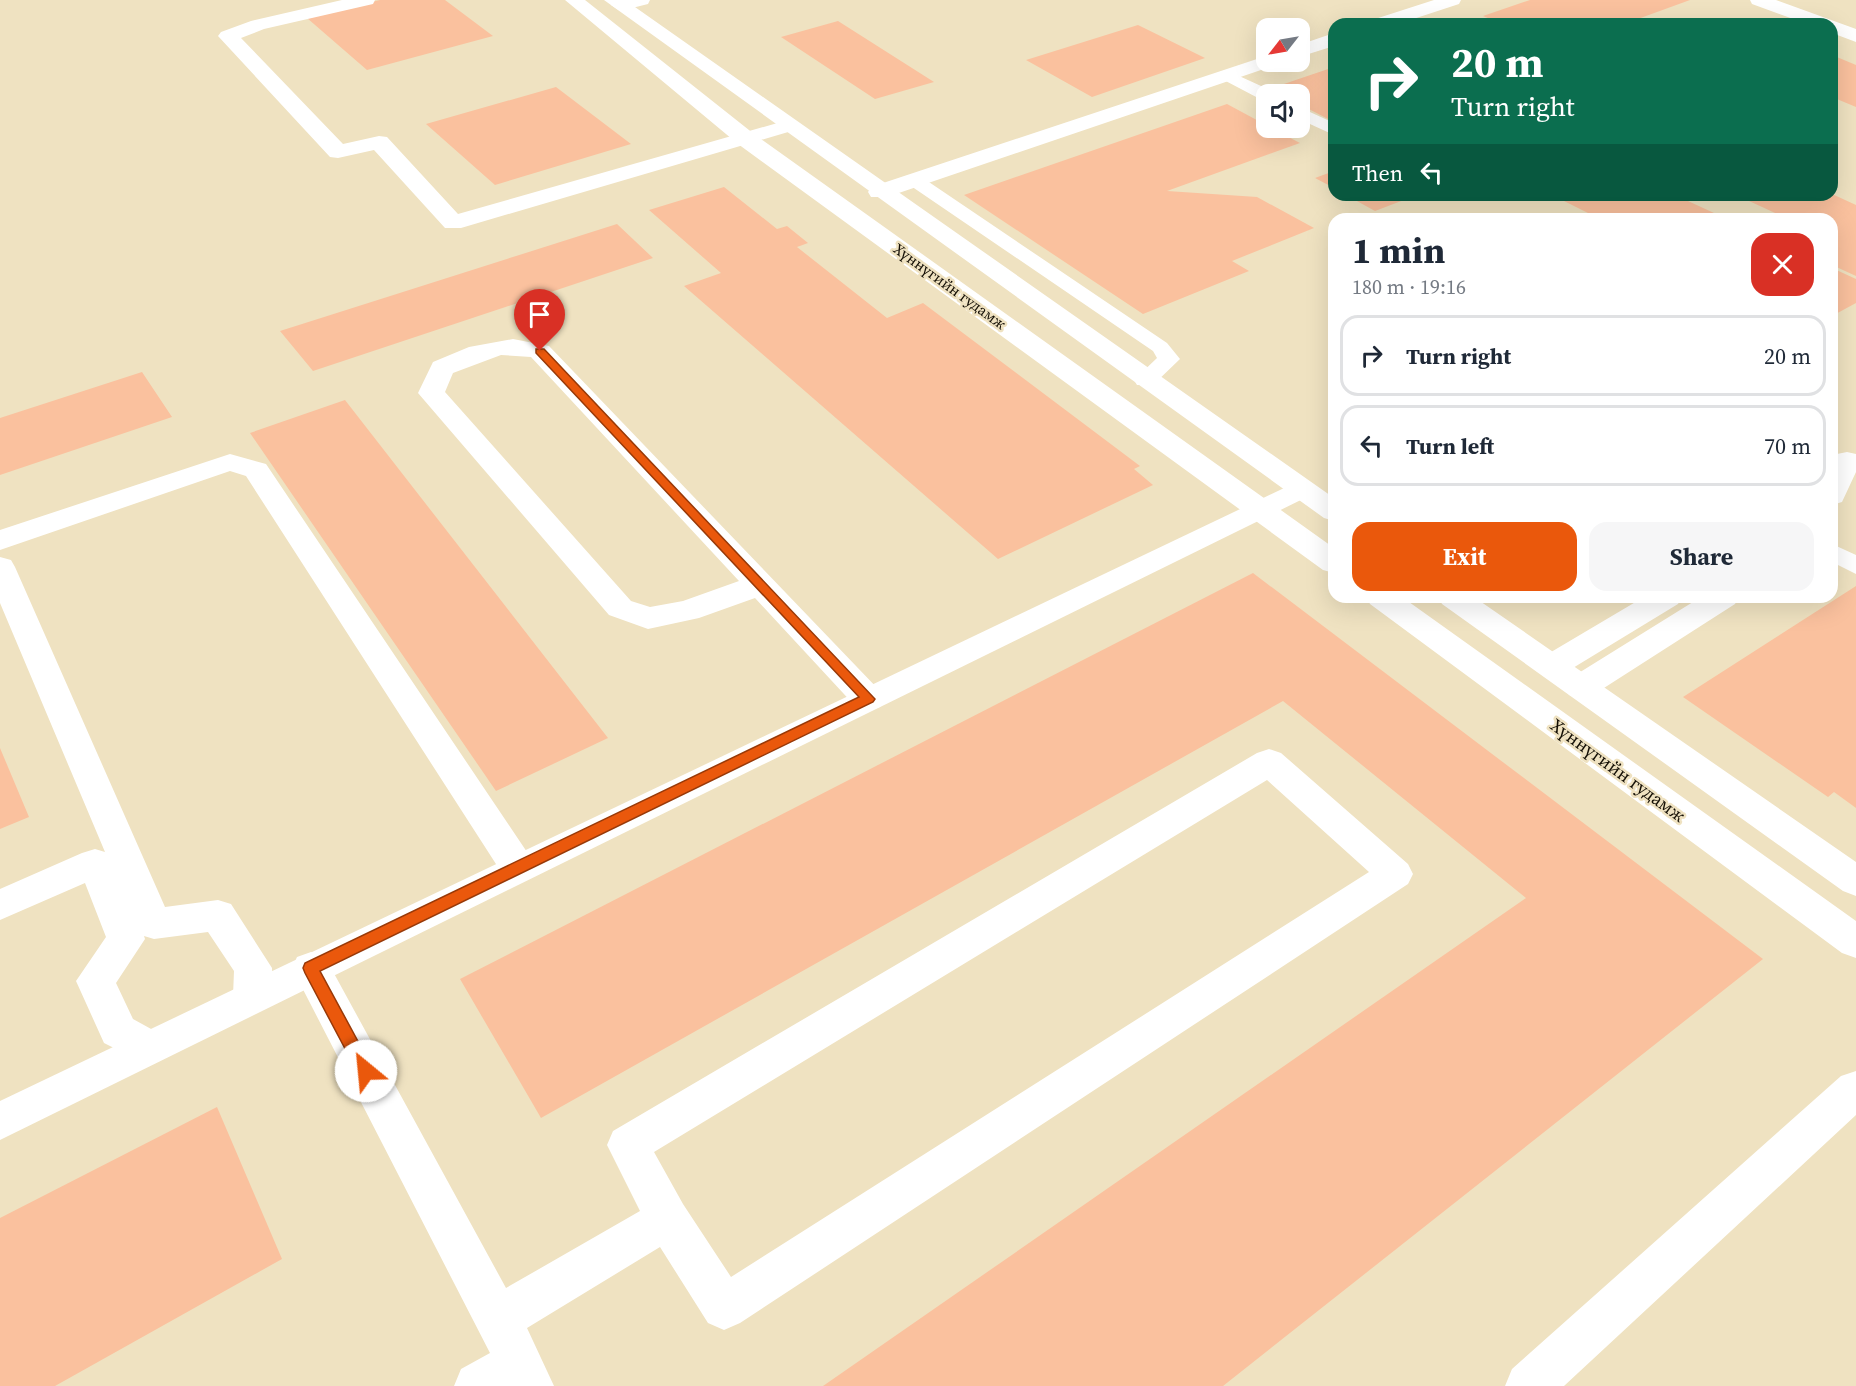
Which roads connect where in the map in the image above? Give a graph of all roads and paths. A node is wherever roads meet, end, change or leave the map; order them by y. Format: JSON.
{"nodes":[{"id":1,"x":366,"y":0,"type":"edge"},
{"id":2,"x":574,"y":0,"type":"edge"},
{"id":3,"x":1452,"y":0,"type":"edge"},
{"id":4,"x":1759,"y":0,"type":"edge"},
{"id":5,"x":624,"y":2,"type":"edge"},
{"id":6,"x":1398,"y":18,"type":"edge"},
{"id":7,"x":1808,"y":18,"type":"edge"},
{"id":8,"x":1838,"y":29,"type":"edge"},
{"id":9,"x":1856,"y":36,"type":"edge"},
{"id":10,"x":1328,"y":41,"type":"edge"},
{"id":11,"x":1310,"y":47,"type":"edge"},
{"id":12,"x":1256,"y":65,"type":"edge"},
{"id":13,"x":1226,"y":75,"type":"junction"},
{"id":14,"x":1256,"y":90,"type":"edge"},
{"id":15,"x":1310,"y":118,"type":"edge"},
{"id":16,"x":788,"y":126,"type":"junction"},
{"id":17,"x":1328,"y":127,"type":"edge"},
{"id":18,"x":746,"y":139,"type":"junction"},
{"id":19,"x":914,"y":180,"type":"junction"},
{"id":20,"x":879,"y":192,"type":"junction"},
{"id":21,"x":1145,"y":380,"type":"junction"},
{"id":22,"x":1845,"y":464,"type":"edge"},
{"id":23,"x":1838,"y":481,"type":"edge"},
{"id":24,"x":1301,"y":489,"type":"junction"},
{"id":25,"x":1328,"y":508,"type":"edge"},
{"id":26,"x":1260,"y":510,"type":"junction"},
{"id":27,"x":0,"y":540,"type":"edge"},
{"id":28,"x":1838,"y":556,"type":"edge"},
{"id":29,"x":1328,"y":559,"type":"edge"},
{"id":30,"x":1856,"y":566,"type":"edge"},
{"id":31,"x":0,"y":567,"type":"edge"},
{"id":32,"x":760,"y":585,"type":"junction"},
{"id":33,"x":1389,"y":603,"type":"edge"},
{"id":34,"x":1463,"y":603,"type":"edge"},
{"id":35,"x":1657,"y":603,"type":"edge"},
{"id":36,"x":1714,"y":603,"type":"edge"},
{"id":37,"x":1552,"y":666,"type":"junction"},
{"id":38,"x":1581,"y":687,"type":"junction"},
{"id":39,"x":868,"y":699,"type":"junction"},
{"id":40,"x":518,"y":868,"type":"junction"},
{"id":41,"x":1856,"y":881,"type":"edge"},
{"id":42,"x":0,"y":905,"type":"edge"},
{"id":43,"x":1856,"y":942,"type":"edge"},
{"id":44,"x":311,"y":968,"type":"junction"},
{"id":45,"x":253,"y":996,"type":"junction"},
{"id":46,"x":148,"y":1047,"type":"junction"},
{"id":47,"x":1856,"y":1089,"type":"edge"},
{"id":48,"x":0,"y":1121,"type":"edge"},
{"id":49,"x":667,"y":1219,"type":"junction"},
{"id":50,"x":498,"y":1319,"type":"junction"},
{"id":51,"x":523,"y":1374,"type":"edge"},
{"id":52,"x":478,"y":1386,"type":"edge"},
{"id":53,"x":1528,"y":1386,"type":"edge"}],
"edges":[{"from":1,"to":18,"type":"street"},
{"from":2,"to":18,"type":"street","name":"Хүннүгийн гудамж"},
{"from":3,"to":6,"type":"street"},
{"from":4,"to":7,"type":"street"},
{"from":5,"to":16,"type":"street","name":"Хүннүгийн гудамж"},
{"from":8,"to":9,"type":"street"},
{"from":10,"to":11,"type":"street"},
{"from":12,"to":13,"type":"street"},
{"from":13,"to":14,"type":"lane"},
{"from":13,"to":19,"type":"street"},
{"from":15,"to":17,"type":"lane"},
{"from":16,"to":18,"type":"street"},
{"from":16,"to":20,"type":"street","name":"Хүннүгийн гудамж"},
{"from":18,"to":26,"type":"street","name":"Хүннүгийн гудамж"},
{"from":19,"to":20,"type":"street"},
{"from":19,"to":21,"type":"lane"},
{"from":20,"to":21,"type":"street","name":"Хүннүгийн гудамж"},
{"from":21,"to":24,"type":"street","name":"Хүннүгийн гудамж"},
{"from":22,"to":23,"type":"street"},
{"from":24,"to":25,"type":"street","name":"Хүннүгийн гудамж"},
{"from":24,"to":26,"type":"street"},
{"from":26,"to":29,"type":"street","name":"Хүннүгийн гудамж"},
{"from":26,"to":39,"type":"street"},
{"from":27,"to":40,"type":"street"},
{"from":28,"to":30,"type":"lane"},
{"from":31,"to":45,"type":"street"},
{"from":32,"to":32,"type":"street"},
{"from":32,"to":39,"type":"street"},
{"from":33,"to":43,"type":"street","name":"Хүннүгийн гудамж"},
{"from":34,"to":37,"type":"street"},
{"from":35,"to":37,"type":"street"},
{"from":36,"to":38,"type":"street"},
{"from":37,"to":38,"type":"street"},
{"from":38,"to":41,"type":"street"},
{"from":39,"to":40,"type":"street"},
{"from":40,"to":44,"type":"street"},
{"from":42,"to":46,"type":"street"},
{"from":44,"to":45,"type":"street"},
{"from":44,"to":50,"type":"street"},
{"from":45,"to":46,"type":"street"},
{"from":46,"to":48,"type":"street"},
{"from":47,"to":53,"type":"street"},
{"from":49,"to":49,"type":"street"},
{"from":49,"to":50,"type":"street"},
{"from":50,"to":51,"type":"street"},
{"from":51,"to":52,"type":"street"}]}
